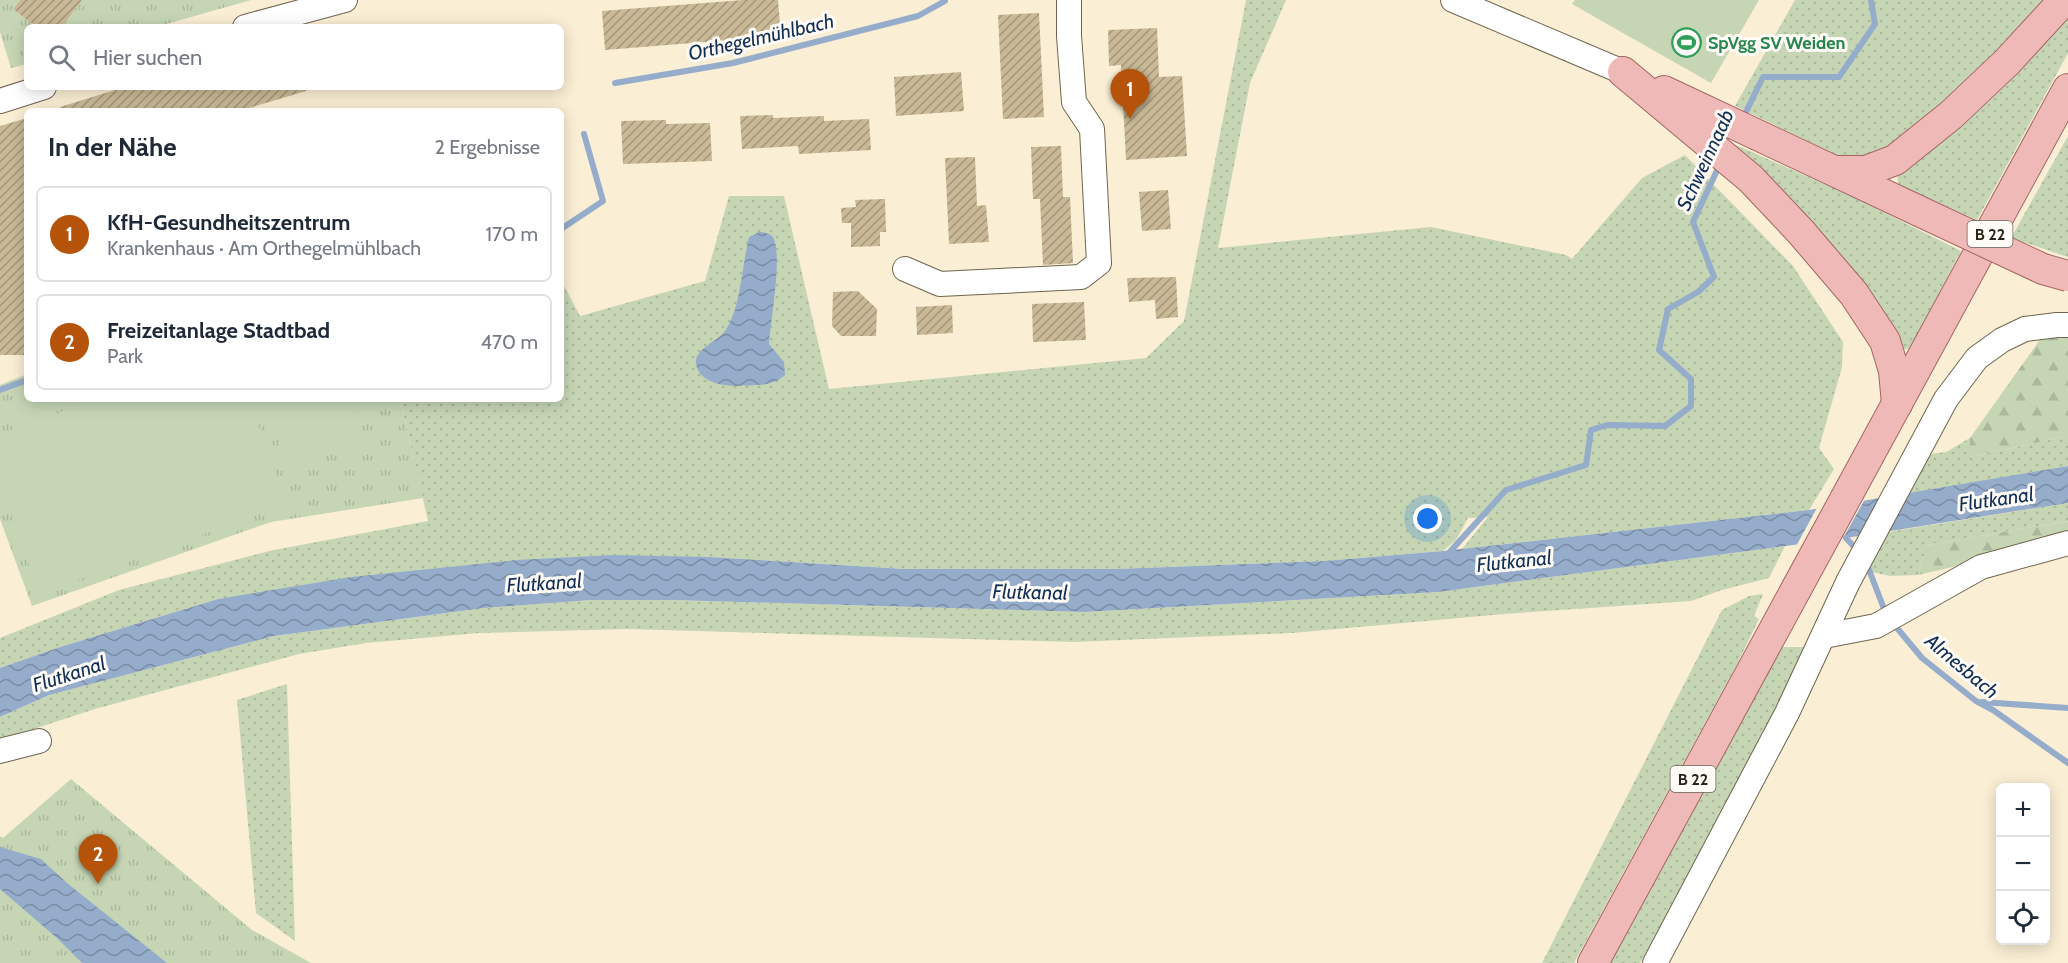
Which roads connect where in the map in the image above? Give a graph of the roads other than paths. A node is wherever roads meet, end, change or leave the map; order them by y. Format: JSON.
{"nodes":[{"id":1,"x":345,"y":0,"type":"edge"},
{"id":2,"x":1069,"y":0,"type":"edge"},
{"id":3,"x":1453,"y":0,"type":"edge"},
{"id":4,"x":2064,"y":0,"type":"edge"},
{"id":5,"x":255,"y":24,"type":"edge"},
{"id":6,"x":1623,"y":72,"type":"joint"},
{"id":7,"x":35,"y":90,"type":"edge"},
{"id":8,"x":2066,"y":95,"type":"edge"},
{"id":9,"x":0,"y":101,"type":"edge"},
{"id":10,"x":1684,"y":110,"type":"junction"},
{"id":11,"x":1833,"y":171,"type":"junction"},
{"id":12,"x":905,"y":269,"type":"dead end"},
{"id":13,"x":2068,"y":276,"type":"edge"},
{"id":14,"x":2068,"y":325,"type":"edge"},
{"id":15,"x":1897,"y":404,"type":"junction"},
{"id":16,"x":2068,"y":543,"type":"edge"},
{"id":17,"x":1824,"y":636,"type":"junction"},
{"id":18,"x":39,"y":741,"type":"dead end"},
{"id":19,"x":0,"y":751,"type":"edge"},
{"id":20,"x":1593,"y":963,"type":"edge"},
{"id":21,"x":1655,"y":963,"type":"edge"}],
"edges":[{"from":1,"to":5,"type":"street"},
{"from":2,"to":12,"type":"street"},
{"from":3,"to":6,"type":"street"},
{"from":4,"to":11,"type":"main road"},
{"from":6,"to":10,"type":"main road"},
{"from":7,"to":9,"type":"street"},
{"from":8,"to":15,"type":"main road","number":"B 22"},
{"from":10,"to":11,"type":"main road"},
{"from":10,"to":15,"type":"main road"},
{"from":11,"to":13,"type":"main road","bridge":true},
{"from":14,"to":17,"type":"street"},
{"from":15,"to":20,"type":"main road","number":"B 22"},
{"from":16,"to":17,"type":"street"},
{"from":17,"to":21,"type":"street"},
{"from":18,"to":19,"type":"street"}]}
